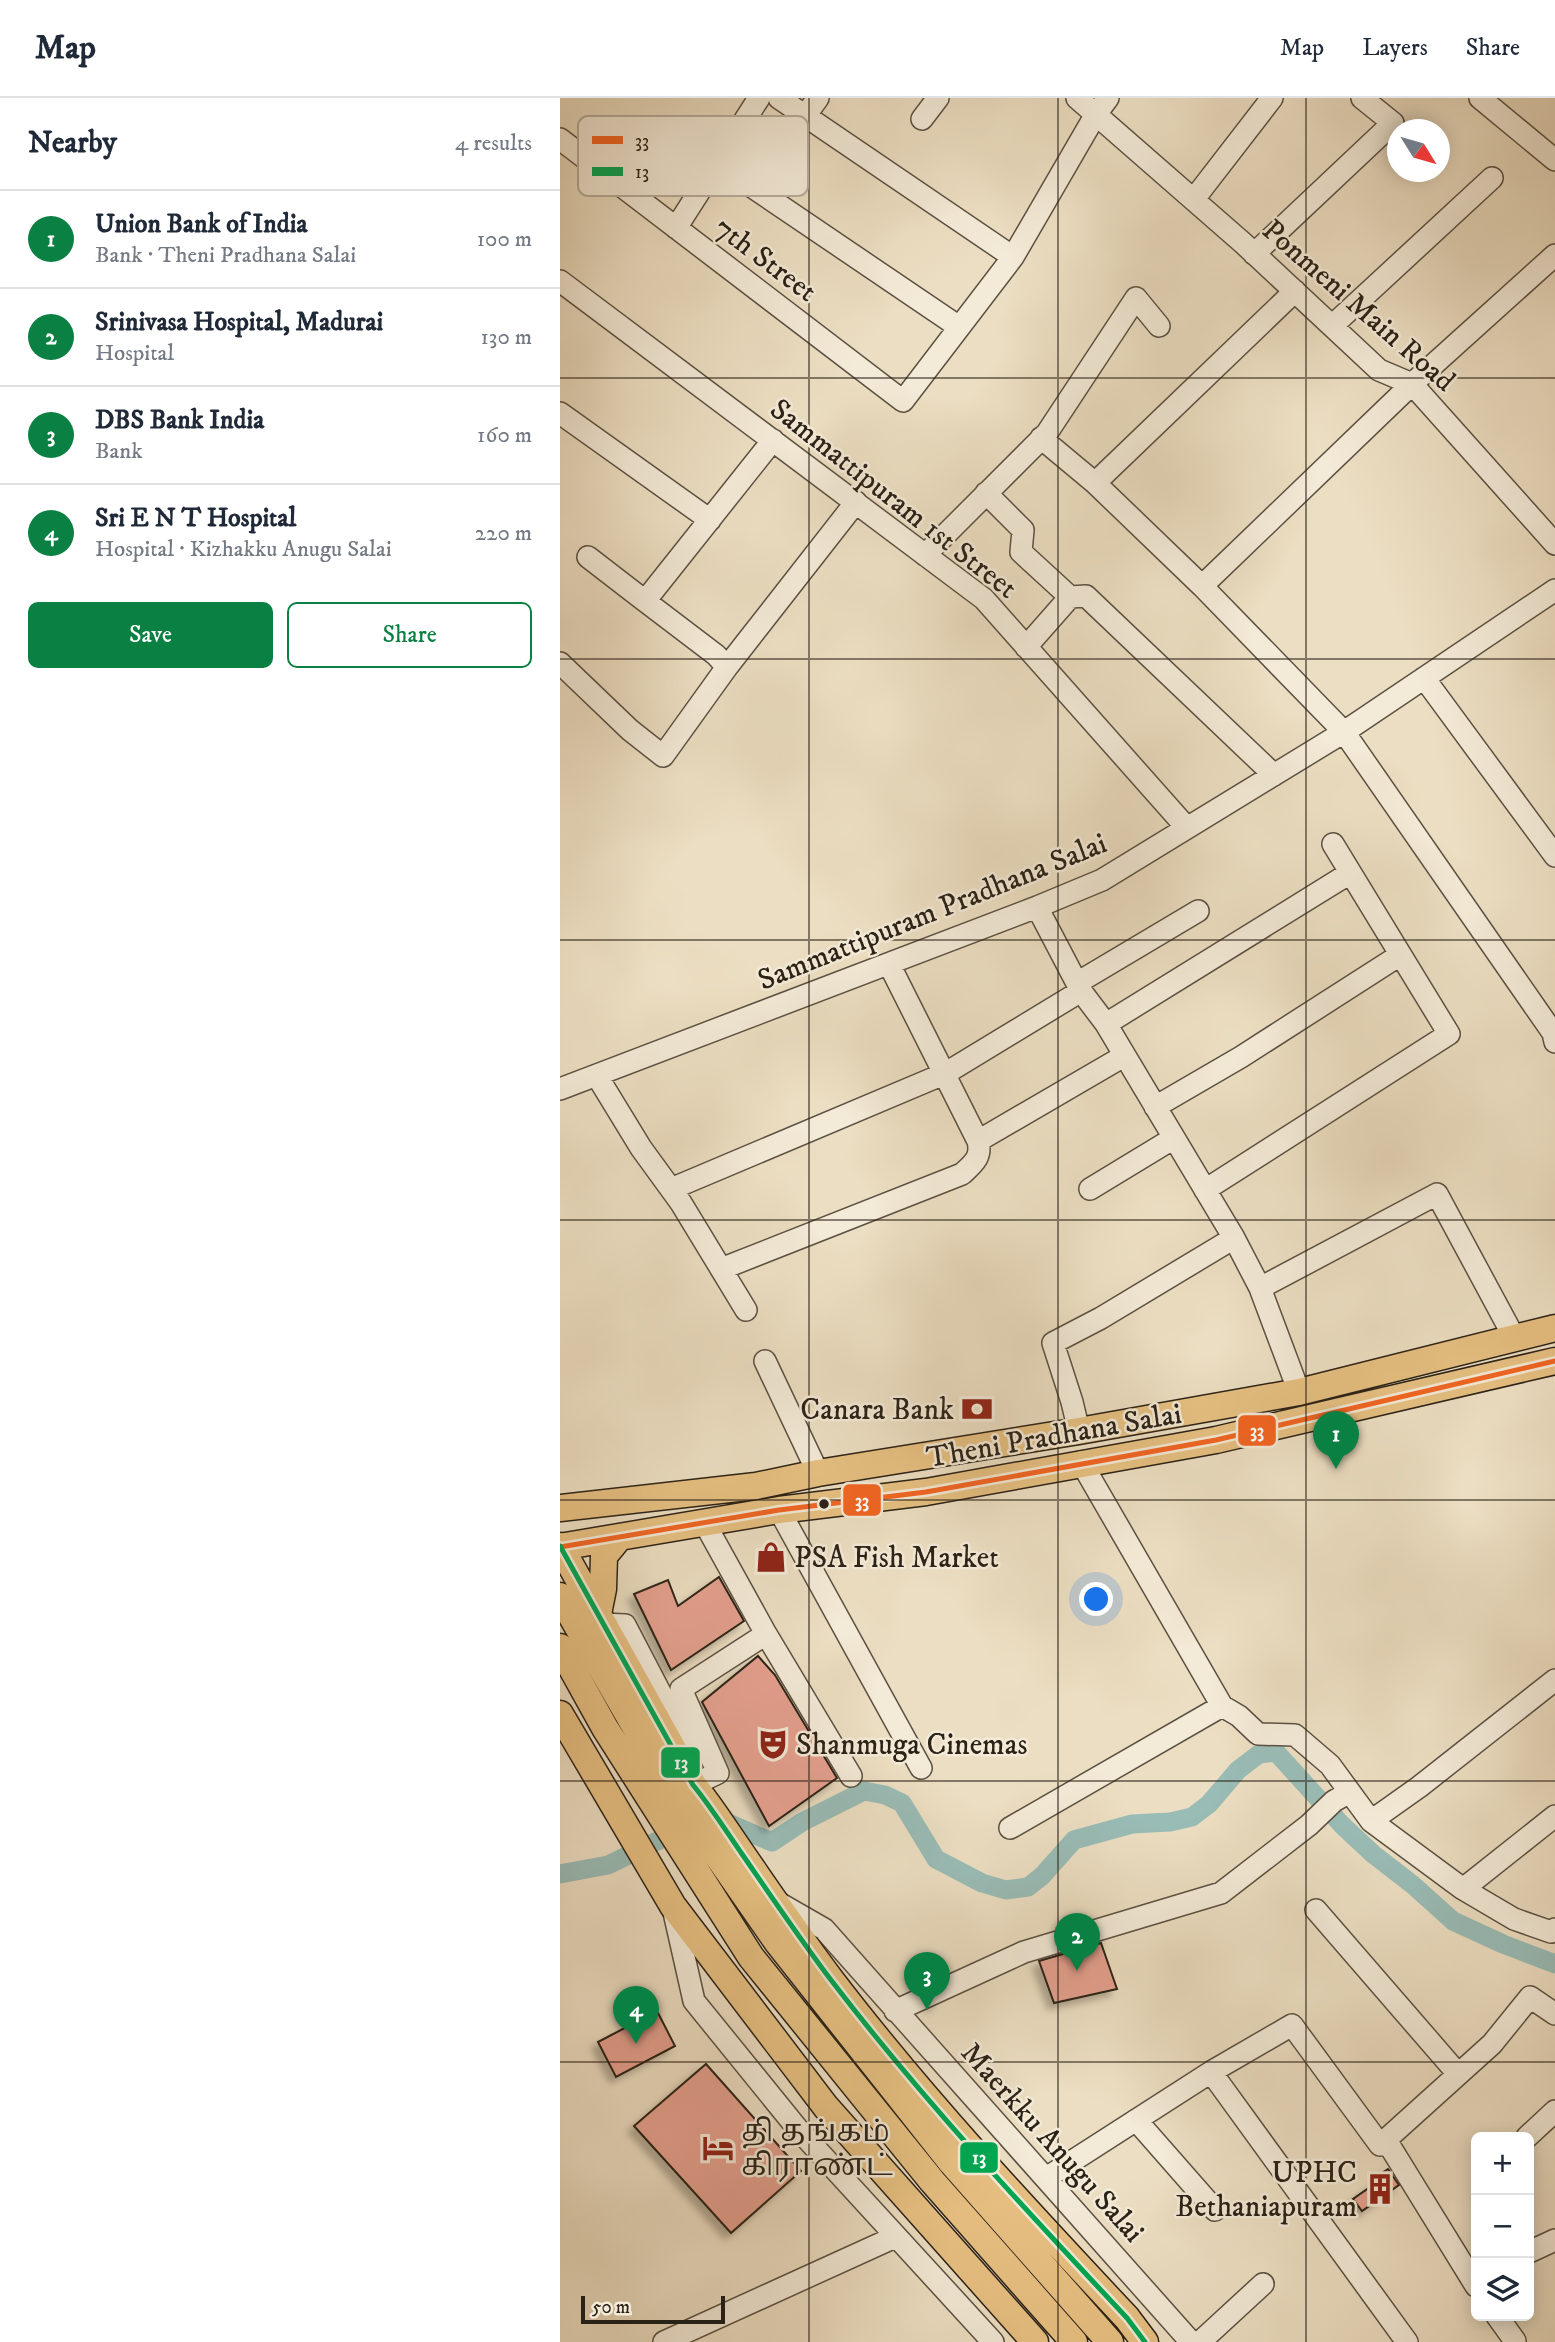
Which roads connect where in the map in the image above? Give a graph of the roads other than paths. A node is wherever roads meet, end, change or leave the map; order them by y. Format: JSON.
{"nodes":[{"id":1,"x":759,"y":98,"type":"edge"},
{"id":2,"x":779,"y":98,"type":"edge"},
{"id":3,"x":818,"y":98,"type":"edge"},
{"id":4,"x":938,"y":98,"type":"edge"},
{"id":5,"x":1077,"y":98,"type":"edge"},
{"id":6,"x":1272,"y":98,"type":"edge"},
{"id":7,"x":1363,"y":98,"type":"edge"},
{"id":8,"x":1480,"y":98,"type":"edge"},
{"id":9,"x":1102,"y":106,"type":"edge"},
{"id":10,"x":747,"y":116,"type":"edge"},
{"id":11,"x":805,"y":116,"type":"joint"},
{"id":12,"x":808,"y":118,"type":"edge"},
{"id":13,"x":922,"y":119,"type":"dead end"},
{"id":14,"x":560,"y":139,"type":"edge"},
{"id":15,"x":578,"y":153,"type":"edge"},
{"id":16,"x":1555,"y":160,"type":"edge"},
{"id":17,"x":1492,"y":178,"type":"dead end"},
{"id":18,"x":634,"y":196,"type":"edge"},
{"id":19,"x":696,"y":196,"type":"edge"},
{"id":20,"x":766,"y":196,"type":"edge"},
{"id":21,"x":1194,"y":199,"type":"junction"},
{"id":22,"x":676,"y":228,"type":"junction"},
{"id":23,"x":1254,"y":254,"type":"junction"},
{"id":24,"x":1555,"y":254,"type":"edge"},
{"id":25,"x":1013,"y":257,"type":"junction"},
{"id":26,"x":560,"y":281,"type":"edge"},
{"id":27,"x":1295,"y":291,"type":"junction"},
{"id":28,"x":1159,"y":326,"type":"dead end"},
{"id":29,"x":1332,"y":326,"type":"junction"},
{"id":30,"x":959,"y":327,"type":"junction"},
{"id":31,"x":1412,"y":384,"type":"junction"},
{"id":32,"x":560,"y":413,"type":"edge"},
{"id":33,"x":1041,"y":439,"type":"junction"},
{"id":34,"x":773,"y":440,"type":"junction"},
{"id":35,"x":1095,"y":483,"type":"junction"},
{"id":36,"x":986,"y":493,"type":"junction"},
{"id":37,"x":856,"y":502,"type":"junction"},
{"id":38,"x":710,"y":520,"type":"junction"},
{"id":39,"x":1555,"y":544,"type":"edge"},
{"id":40,"x":925,"y":555,"type":"junction"},
{"id":41,"x":588,"y":557,"type":"dead end"},
{"id":42,"x":1202,"y":586,"type":"junction"},
{"id":43,"x":1555,"y":590,"type":"edge"},
{"id":44,"x":1070,"y":597,"type":"junction"},
{"id":45,"x":645,"y":601,"type":"junction"},
{"id":46,"x":1026,"y":646,"type":"junction"},
{"id":47,"x":560,"y":663,"type":"edge"},
{"id":48,"x":727,"y":667,"type":"junction"},
{"id":49,"x":1424,"y":678,"type":"junction"},
{"id":50,"x":1343,"y":732,"type":"junction"},
{"id":51,"x":1274,"y":775,"type":"junction"},
{"id":52,"x":1187,"y":828,"type":"junction"},
{"id":53,"x":1333,"y":845,"type":"dead end"},
{"id":54,"x":1555,"y":856,"type":"edge"},
{"id":55,"x":1350,"y":873,"type":"junction"},
{"id":56,"x":1037,"y":907,"type":"junction"},
{"id":57,"x":1198,"y":911,"type":"dead end"},
{"id":58,"x":1400,"y":955,"type":"junction"},
{"id":59,"x":889,"y":964,"type":"junction"},
{"id":60,"x":1079,"y":987,"type":"junction"},
{"id":61,"x":1106,"y":1024,"type":"junction"},
{"id":62,"x":1555,"y":1042,"type":"edge"},
{"id":63,"x":1124,"y":1056,"type":"junction"},
{"id":64,"x":946,"y":1073,"type":"junction"},
{"id":65,"x":597,"y":1076,"type":"junction"},
{"id":66,"x":560,"y":1089,"type":"edge"},
{"id":67,"x":1155,"y":1107,"type":"junction"},
{"id":68,"x":1174,"y":1138,"type":"junction"},
{"id":69,"x":978,"y":1141,"type":"junction"},
{"id":70,"x":671,"y":1189,"type":"junction"},
{"id":71,"x":1090,"y":1189,"type":"dead end"},
{"id":72,"x":1205,"y":1190,"type":"junction"},
{"id":73,"x":1234,"y":1238,"type":"junction"},
{"id":74,"x":721,"y":1269,"type":"junction"},
{"id":75,"x":1260,"y":1288,"type":"junction"},
{"id":76,"x":746,"y":1310,"type":"dead end"},
{"id":77,"x":1555,"y":1328,"type":"edge"},
{"id":78,"x":1515,"y":1339,"type":"junction"},
{"id":79,"x":765,"y":1360,"type":"dead end"},
{"id":80,"x":1555,"y":1361,"type":"edge"},
{"id":81,"x":1299,"y":1392,"type":"junction"},
{"id":82,"x":1079,"y":1431,"type":"junction"},
{"id":83,"x":1082,"y":1462,"type":"junction"},
{"id":84,"x":818,"y":1474,"type":"junction"},
{"id":85,"x":560,"y":1491,"type":"edge"},
{"id":86,"x":603,"y":1502,"type":"junction"},
{"id":87,"x":560,"y":1507,"type":"edge"},
{"id":88,"x":779,"y":1510,"type":"junction"},
{"id":89,"x":704,"y":1522,"type":"junction"},
{"id":90,"x":618,"y":1539,"type":"junction"},
{"id":91,"x":561,"y":1547,"type":"edge"},
{"id":92,"x":560,"y":1596,"type":"edge"},
{"id":93,"x":600,"y":1619,"type":"junction"},
{"id":94,"x":766,"y":1634,"type":"junction"},
{"id":95,"x":560,"y":1647,"type":"edge"},
{"id":96,"x":1555,"y":1680,"type":"edge"},
{"id":97,"x":1222,"y":1706,"type":"junction"},
{"id":98,"x":560,"y":1714,"type":"edge"},
{"id":99,"x":921,"y":1768,"type":"dead end"},
{"id":100,"x":851,"y":1776,"type":"dead end"},
{"id":101,"x":693,"y":1785,"type":"junction"},
{"id":102,"x":1341,"y":1797,"type":"junction"},
{"id":103,"x":1555,"y":1816,"type":"edge"},
{"id":104,"x":1371,"y":1821,"type":"junction"},
{"id":105,"x":1010,"y":1828,"type":"dead end"},
{"id":106,"x":1463,"y":1889,"type":"junction"},
{"id":107,"x":776,"y":1902,"type":"junction"},
{"id":108,"x":673,"y":1906,"type":"junction"},
{"id":109,"x":1316,"y":1910,"type":"dead end"},
{"id":110,"x":1554,"y":1936,"type":"edge"},
{"id":111,"x":1552,"y":2006,"type":"edge"},
{"id":112,"x":895,"y":2011,"type":"junction"},
{"id":113,"x":1211,"y":2072,"type":"junction"},
{"id":114,"x":1458,"y":2074,"type":"junction"},
{"id":115,"x":1555,"y":2111,"type":"edge"},
{"id":116,"x":1136,"y":2120,"type":"junction"},
{"id":117,"x":1532,"y":2132,"type":"edge"},
{"id":118,"x":1386,"y":2140,"type":"junction"},
{"id":119,"x":1046,"y":2178,"type":"junction"},
{"id":120,"x":1215,"y":2210,"type":"dead end"},
{"id":121,"x":895,"y":2237,"type":"junction"},
{"id":122,"x":1555,"y":2240,"type":"edge"},
{"id":123,"x":1534,"y":2250,"type":"edge"},
{"id":124,"x":1471,"y":2277,"type":"edge"},
{"id":125,"x":1263,"y":2284,"type":"dead end"},
{"id":126,"x":1501,"y":2321,"type":"edge"},
{"id":127,"x":705,"y":2334,"type":"edge"},
{"id":128,"x":1109,"y":2341,"type":"edge"},
{"id":129,"x":664,"y":2342,"type":"edge"},
{"id":130,"x":993,"y":2342,"type":"edge"},
{"id":131,"x":1035,"y":2342,"type":"edge"},
{"id":132,"x":1074,"y":2342,"type":"edge"},
{"id":133,"x":1145,"y":2342,"type":"edge"},
{"id":134,"x":1191,"y":2342,"type":"edge"},
{"id":135,"x":1200,"y":2342,"type":"edge"},
{"id":136,"x":1407,"y":2342,"type":"edge"},
{"id":137,"x":1513,"y":2342,"type":"edge"}],
"edges":[{"from":1,"to":10,"type":"street"},
{"from":2,"to":11,"type":"street"},
{"from":3,"to":11,"type":"street"},
{"from":4,"to":13,"type":"street"},
{"from":5,"to":9,"type":"street","name":"Ponmeni Main Road"},
{"from":6,"to":21,"type":"street"},
{"from":7,"to":23,"type":"street"},
{"from":8,"to":16,"type":"street"},
{"from":9,"to":21,"type":"street","name":"Ponmeni Main Road"},
{"from":9,"to":25,"type":"street"},
{"from":12,"to":25,"type":"street"},
{"from":14,"to":15,"type":"street","name":"7th Street"},
{"from":17,"to":29,"type":"street"},
{"from":18,"to":22,"type":"street","name":"7th Street"},
{"from":19,"to":22,"type":"street"},
{"from":20,"to":30,"type":"street"},
{"from":21,"to":23,"type":"street","name":"Ponmeni Main Road"},
{"from":22,"to":30,"type":"street","name":"7th Street"},
{"from":23,"to":27,"type":"street","name":"Ponmeni Main Road"},
{"from":24,"to":31,"type":"street"},
{"from":25,"to":30,"type":"street"},
{"from":26,"to":34,"type":"street","name":"Sammattipuram 1st Street"},
{"from":27,"to":29,"type":"street","name":"Ponmeni Main Road"},
{"from":27,"to":35,"type":"street"},
{"from":28,"to":33,"type":"street"},
{"from":29,"to":31,"type":"street","name":"Ponmeni Main Road"},
{"from":31,"to":39,"type":"street","name":"Ponmeni Main Road"},
{"from":31,"to":42,"type":"street"},
{"from":32,"to":38,"type":"street"},
{"from":33,"to":35,"type":"street"},
{"from":33,"to":36,"type":"street"},
{"from":34,"to":37,"type":"street","name":"Sammattipuram 1st Street"},
{"from":34,"to":38,"type":"street"},
{"from":35,"to":42,"type":"street"},
{"from":36,"to":40,"type":"street"},
{"from":36,"to":44,"type":"street"},
{"from":37,"to":40,"type":"street","name":"Sammattipuram 1st Street"},
{"from":37,"to":48,"type":"street"},
{"from":38,"to":45,"type":"street"},
{"from":40,"to":46,"type":"street","name":"Sammattipuram 1st Street"},
{"from":41,"to":45,"type":"street"},
{"from":42,"to":50,"type":"street"},
{"from":43,"to":49,"type":"street","name":"Sammattipuram Pradhana Salai"},
{"from":44,"to":46,"type":"street"},
{"from":44,"to":51,"type":"street"},
{"from":45,"to":48,"type":"street"},
{"from":46,"to":52,"type":"street","name":"Sammattipuram 1st Street"},
{"from":47,"to":48,"type":"street"},
{"from":49,"to":50,"type":"street","name":"Sammattipuram Pradhana Salai"},
{"from":49,"to":54,"type":"street"},
{"from":50,"to":51,"type":"street","name":"Sammattipuram Pradhana Salai"},
{"from":50,"to":62,"type":"street"},
{"from":51,"to":52,"type":"street","name":"Sammattipuram Pradhana Salai"},
{"from":52,"to":56,"type":"street","name":"Sammattipuram Pradhana Salai"},
{"from":53,"to":55,"type":"street"},
{"from":55,"to":58,"type":"street"},
{"from":55,"to":61,"type":"street"},
{"from":56,"to":59,"type":"street","name":"Sammattipuram Pradhana Salai"},
{"from":56,"to":60,"type":"street"},
{"from":57,"to":60,"type":"street"},
{"from":58,"to":67,"type":"street"},
{"from":58,"to":72,"type":"street"},
{"from":59,"to":64,"type":"street"},
{"from":59,"to":65,"type":"street","name":"Sammattipuram Pradhana Salai"},
{"from":60,"to":61,"type":"street"},
{"from":60,"to":64,"type":"street"},
{"from":61,"to":63,"type":"street"},
{"from":63,"to":67,"type":"street"},
{"from":63,"to":69,"type":"street"},
{"from":64,"to":69,"type":"street"},
{"from":64,"to":70,"type":"street"},
{"from":65,"to":66,"type":"street","name":"Sammattipuram Pradhana Salai"},
{"from":65,"to":70,"type":"street"},
{"from":67,"to":68,"type":"street"},
{"from":68,"to":71,"type":"street"},
{"from":68,"to":72,"type":"street"},
{"from":69,"to":74,"type":"street"},
{"from":70,"to":74,"type":"street"},
{"from":72,"to":73,"type":"street"},
{"from":73,"to":75,"type":"street"},
{"from":73,"to":82,"type":"street"},
{"from":74,"to":76,"type":"street"},
{"from":75,"to":78,"type":"street"},
{"from":75,"to":81,"type":"street"},
{"from":77,"to":78,"type":"main road","name":"Theni Pradhana Salai"},
{"from":78,"to":81,"type":"main road","name":"Theni Pradhana Salai"},
{"from":79,"to":84,"type":"street"},
{"from":80,"to":83,"type":"main road","name":"Theni Pradhana Salai"},
{"from":81,"to":82,"type":"main road","name":"Theni Pradhana Salai"},
{"from":82,"to":84,"type":"main road","name":"Theni Pradhana Salai"},
{"from":83,"to":88,"type":"main road","name":"Theni Pradhana Salai"},
{"from":83,"to":97,"type":"street"},
{"from":84,"to":86,"type":"main road","name":"Theni Pradhana Salai"},
{"from":85,"to":86,"type":"main road"},
{"from":86,"to":87,"type":"main road","name":"Theni Pradhana Salai"},
{"from":88,"to":89,"type":"main road","name":"Theni Pradhana Salai"},
{"from":88,"to":99,"type":"street"},
{"from":89,"to":90,"type":"main road","name":"Theni Pradhana Salai"},
{"from":89,"to":94,"type":"street"},
{"from":90,"to":91,"type":"main road","name":"Theni Pradhana Salai"},
{"from":90,"to":93,"type":"main road"},
{"from":91,"to":93,"type":"main road"},
{"from":92,"to":128,"type":"main road"},
{"from":93,"to":101,"type":"main road"},
{"from":94,"to":100,"type":"street"},
{"from":94,"to":101,"type":"street"},
{"from":95,"to":132,"type":"main road"},
{"from":96,"to":104,"type":"street"},
{"from":97,"to":102,"type":"street"},
{"from":97,"to":105,"type":"street"},
{"from":98,"to":108,"type":"main road"},
{"from":101,"to":107,"type":"main road"},
{"from":102,"to":104,"type":"street"},
{"from":102,"to":112,"type":"street"},
{"from":103,"to":106,"type":"street"},
{"from":104,"to":106,"type":"street"},
{"from":106,"to":110,"type":"street"},
{"from":107,"to":112,"type":"street","name":"Maerkku Anugu Salai"},
{"from":107,"to":133,"type":"main road"},
{"from":108,"to":121,"type":"street"},
{"from":108,"to":131,"type":"main road"},
{"from":109,"to":114,"type":"street"},
{"from":111,"to":114,"type":"street"},
{"from":112,"to":119,"type":"street","name":"Maerkku Anugu Salai"},
{"from":113,"to":116,"type":"street"},
{"from":113,"to":118,"type":"street"},
{"from":113,"to":136,"type":"street"},
{"from":114,"to":118,"type":"street"},
{"from":115,"to":117,"type":"street"},
{"from":116,"to":119,"type":"street"},
{"from":116,"to":120,"type":"street"},
{"from":118,"to":124,"type":"street"},
{"from":119,"to":134,"type":"street","name":"Maerkku Anugu Salai"},
{"from":121,"to":127,"type":"street"},
{"from":121,"to":130,"type":"street"},
{"from":122,"to":123,"type":"street"},
{"from":125,"to":135,"type":"street"},
{"from":126,"to":137,"type":"street"},
{"from":127,"to":129,"type":"street"}]}
